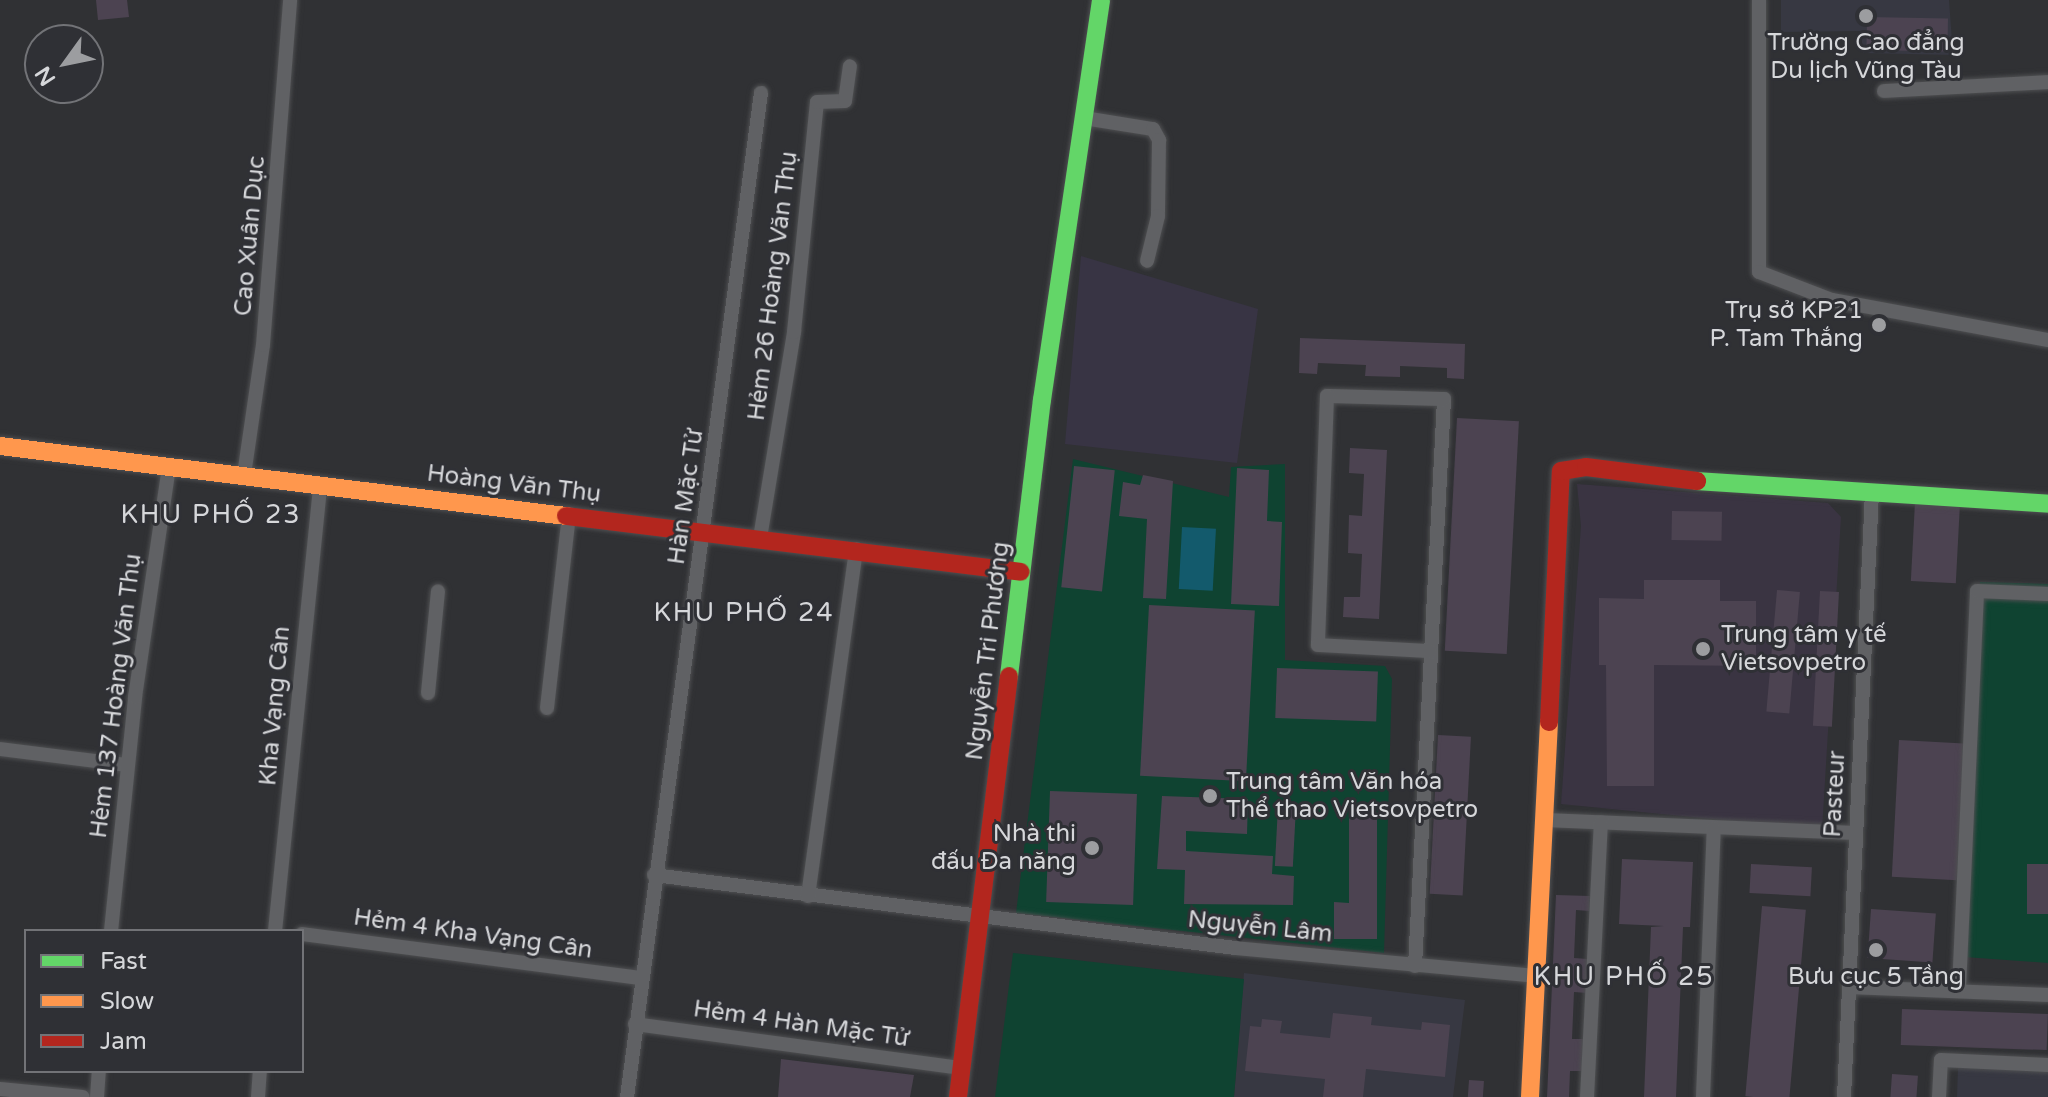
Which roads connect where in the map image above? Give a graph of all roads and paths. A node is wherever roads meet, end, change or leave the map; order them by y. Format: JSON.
{"nodes":[{"id":1,"x":290,"y":0,"type":"edge"},
{"id":2,"x":1101,"y":0,"type":"edge"},
{"id":3,"x":1759,"y":0,"type":"edge"},
{"id":4,"x":850,"y":66,"type":"dead end"},
{"id":5,"x":2048,"y":82,"type":"edge"},
{"id":6,"x":1884,"y":91,"type":"dead end"},
{"id":7,"x":761,"y":93,"type":"dead end"},
{"id":8,"x":1084,"y":118,"type":"junction"},
{"id":9,"x":1147,"y":261,"type":"dead end"},
{"id":10,"x":2048,"y":340,"type":"edge"},
{"id":11,"x":0,"y":446,"type":"edge"},
{"id":12,"x":169,"y":467,"type":"junction"},
{"id":13,"x":244,"y":475,"type":"junction"},
{"id":14,"x":320,"y":485,"type":"junction"},
{"id":15,"x":1872,"y":493,"type":"junction"},
{"id":16,"x":2048,"y":504,"type":"edge"},
{"id":17,"x":569,"y":514,"type":"junction"},
{"id":18,"x":705,"y":531,"type":"junction"},
{"id":19,"x":760,"y":538,"type":"junction"},
{"id":20,"x":856,"y":549,"type":"junction"},
{"id":21,"x":1021,"y":572,"type":"junction"},
{"id":22,"x":438,"y":591,"type":"dead end"},
{"id":23,"x":2048,"y":594,"type":"edge"},
{"id":24,"x":1430,"y":651,"type":"junction"},
{"id":25,"x":428,"y":693,"type":"dead end"},
{"id":26,"x":547,"y":708,"type":"dead end"},
{"id":27,"x":0,"y":749,"type":"edge"},
{"id":28,"x":127,"y":765,"type":"junction"},
{"id":29,"x":1546,"y":820,"type":"junction"},
{"id":30,"x":1601,"y":822,"type":"junction"},
{"id":31,"x":1714,"y":828,"type":"junction"},
{"id":32,"x":1855,"y":833,"type":"junction"},
{"id":33,"x":654,"y":875,"type":"junction"},
{"id":34,"x":808,"y":896,"type":"junction"},
{"id":35,"x":980,"y":919,"type":"junction"},
{"id":36,"x":111,"y":929,"type":"edge"},
{"id":37,"x":275,"y":929,"type":"edge"},
{"id":38,"x":304,"y":934,"type":"edge"},
{"id":39,"x":1415,"y":966,"type":"junction"},
{"id":40,"x":1537,"y":976,"type":"junction"},
{"id":41,"x":639,"y":978,"type":"junction"},
{"id":42,"x":1850,"y":987,"type":"junction"},
{"id":43,"x":1959,"y":989,"type":"junction"},
{"id":44,"x":2048,"y":995,"type":"edge"},
{"id":45,"x":635,"y":1024,"type":"junction"},
{"id":46,"x":2048,"y":1065,"type":"edge"},
{"id":47,"x":962,"y":1068,"type":"junction"},
{"id":48,"x":99,"y":1073,"type":"edge"},
{"id":49,"x":260,"y":1073,"type":"edge"},
{"id":50,"x":0,"y":1089,"type":"edge"},
{"id":51,"x":83,"y":1097,"type":"edge"},
{"id":52,"x":97,"y":1097,"type":"edge"},
{"id":53,"x":258,"y":1097,"type":"edge"},
{"id":54,"x":627,"y":1097,"type":"edge"},
{"id":55,"x":958,"y":1097,"type":"edge"},
{"id":56,"x":1530,"y":1097,"type":"edge"},
{"id":57,"x":1587,"y":1097,"type":"edge"},
{"id":58,"x":1703,"y":1097,"type":"edge"},
{"id":59,"x":1844,"y":1097,"type":"edge"},
{"id":60,"x":1939,"y":1097,"type":"edge"}],
"edges":[{"from":1,"to":13,"type":"street","name":"Cao Xuân Dục"},
{"from":2,"to":8,"type":"street","name":"Nguyễn Tri Phương"},
{"from":3,"to":10,"type":"street"},
{"from":4,"to":19,"type":"street","name":"Hẻm 26 Hoàng Văn Thụ"},
{"from":5,"to":6,"type":"street"},
{"from":7,"to":18,"type":"street","name":"Hàn Mặc Tử"},
{"from":8,"to":9,"type":"street"},
{"from":8,"to":21,"type":"street","name":"Nguyễn Tri Phương"},
{"from":11,"to":12,"type":"street","name":"Hoàng Văn Thụ"},
{"from":12,"to":13,"type":"street","name":"Hoàng Văn Thụ"},
{"from":12,"to":28,"type":"street","name":"Hẻm 137 Hoàng Văn Thụ"},
{"from":13,"to":14,"type":"street","name":"Hoàng Văn Thụ"},
{"from":14,"to":17,"type":"street","name":"Hoàng Văn Thụ"},
{"from":14,"to":37,"type":"street","name":"Kha Vạng Cân"},
{"from":15,"to":16,"type":"street"},
{"from":15,"to":29,"type":"street"},
{"from":15,"to":32,"type":"street","name":"Pasteur"},
{"from":17,"to":18,"type":"street","name":"Hoàng Văn Thụ"},
{"from":17,"to":26,"type":"street"},
{"from":18,"to":19,"type":"street","name":"Hoàng Văn Thụ"},
{"from":18,"to":33,"type":"street","name":"Hàn Mặc Tử"},
{"from":19,"to":20,"type":"street","name":"Hoàng Văn Thụ"},
{"from":20,"to":21,"type":"street","name":"Hoàng Văn Thụ"},
{"from":20,"to":34,"type":"street"},
{"from":21,"to":35,"type":"street","name":"Nguyễn Tri Phương"},
{"from":22,"to":25,"type":"street"},
{"from":23,"to":43,"type":"street"},
{"from":24,"to":24,"type":"street"},
{"from":24,"to":39,"type":"street"},
{"from":27,"to":28,"type":"street"},
{"from":28,"to":36,"type":"street","name":"Hẻm 137 Hoàng Văn Thụ"},
{"from":29,"to":30,"type":"street"},
{"from":29,"to":40,"type":"street"},
{"from":30,"to":31,"type":"street"},
{"from":30,"to":57,"type":"street"},
{"from":31,"to":32,"type":"street"},
{"from":31,"to":58,"type":"street"},
{"from":32,"to":42,"type":"street","name":"Pasteur"},
{"from":33,"to":34,"type":"street","name":"Nguyễn Lâm"},
{"from":33,"to":41,"type":"street","name":"Hàn Mặc Tử"},
{"from":34,"to":35,"type":"street","name":"Nguyễn Lâm"},
{"from":35,"to":39,"type":"street","name":"Nguyễn Lâm"},
{"from":35,"to":47,"type":"street","name":"Nguyễn Tri Phương"},
{"from":38,"to":41,"type":"street","name":"Hẻm 4 Kha Vạng Cân"},
{"from":39,"to":40,"type":"street","name":"Nguyễn Lâm"},
{"from":40,"to":56,"type":"street"},
{"from":41,"to":45,"type":"street","name":"Hàn Mặc Tử"},
{"from":42,"to":43,"type":"street"},
{"from":42,"to":59,"type":"street","name":"Pasteur"},
{"from":43,"to":44,"type":"street"},
{"from":45,"to":47,"type":"street","name":"Hẻm 4 Hàn Mặc Tử"},
{"from":45,"to":54,"type":"street","name":"Hàn Mặc Tử"},
{"from":46,"to":60,"type":"street"},
{"from":47,"to":55,"type":"street","name":"Nguyễn Tri Phương"},
{"from":48,"to":52,"type":"street"},
{"from":49,"to":53,"type":"street"},
{"from":50,"to":51,"type":"street"}]}
